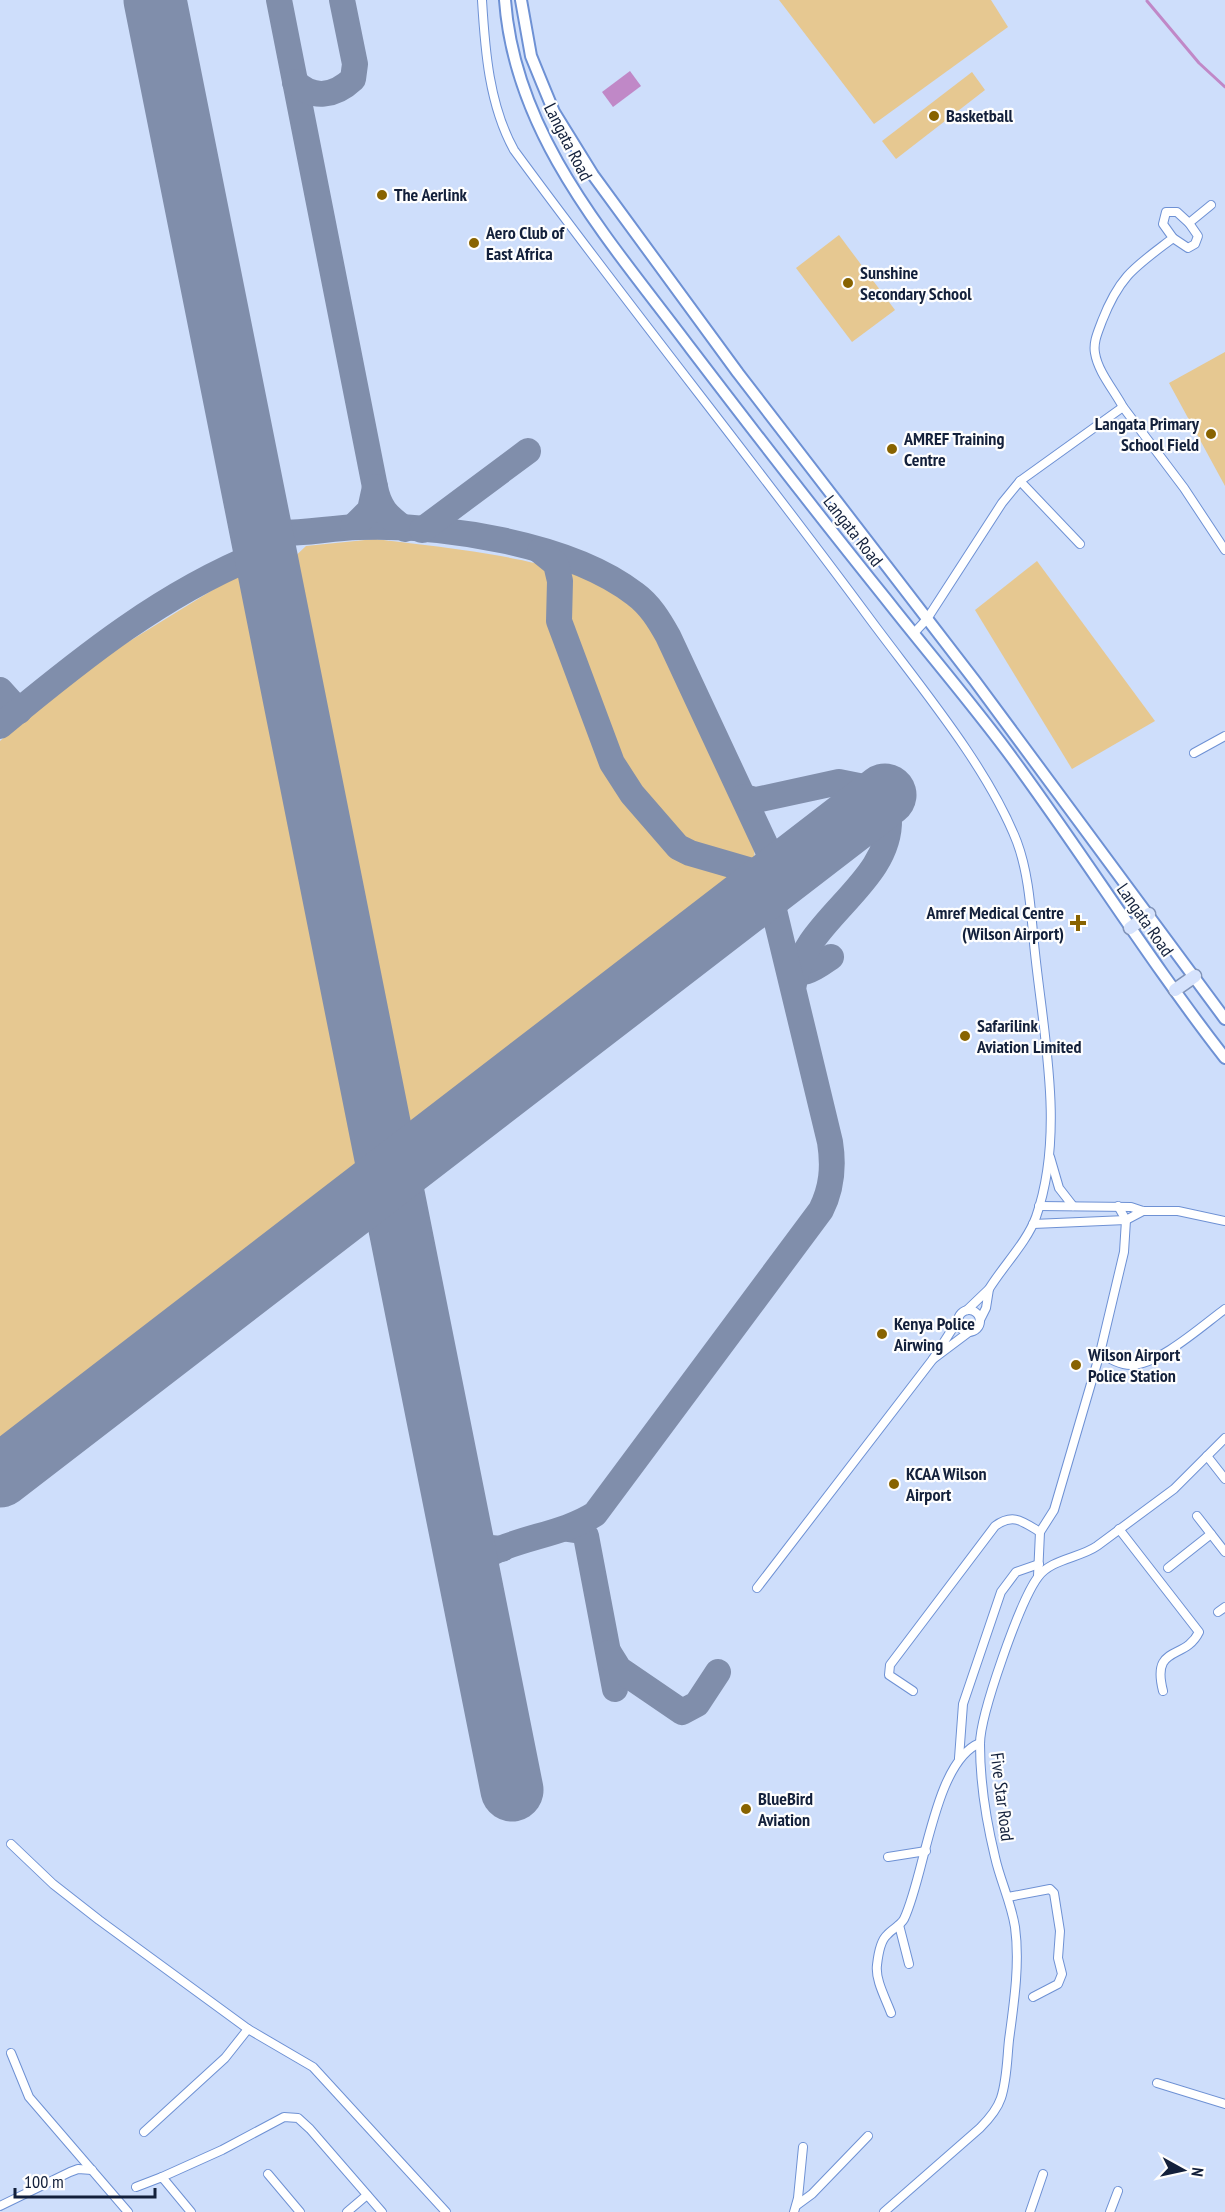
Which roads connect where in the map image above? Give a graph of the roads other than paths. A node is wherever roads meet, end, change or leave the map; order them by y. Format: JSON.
{"nodes":[{"id":1,"x":482,"y":0,"type":"edge"},
{"id":2,"x":505,"y":0,"type":"edge"},
{"id":3,"x":521,"y":0,"type":"edge"},
{"id":4,"x":1211,"y":205,"type":"dead end"},
{"id":5,"x":1189,"y":223,"type":"junction"},
{"id":6,"x":1173,"y":237,"type":"junction"},
{"id":7,"x":1123,"y":406,"type":"junction"},
{"id":8,"x":1020,"y":481,"type":"junction"},
{"id":9,"x":1080,"y":544,"type":"dead end"},
{"id":10,"x":1225,"y":550,"type":"edge"},
{"id":11,"x":927,"y":619,"type":"junction"},
{"id":12,"x":914,"y":633,"type":"junction"},
{"id":13,"x":1225,"y":736,"type":"edge"},
{"id":14,"x":1194,"y":753,"type":"dead end"},
{"id":15,"x":1149,"y":914,"type":"junction"},
{"id":16,"x":1130,"y":928,"type":"junction"},
{"id":17,"x":1195,"y":976,"type":"junction"},
{"id":18,"x":1175,"y":990,"type":"junction"},
{"id":19,"x":1225,"y":1019,"type":"edge"},
{"id":20,"x":1225,"y":1058,"type":"edge"},
{"id":21,"x":1050,"y":1155,"type":"junction"},
{"id":22,"x":1039,"y":1206,"type":"junction"},
{"id":23,"x":1073,"y":1206,"type":"junction"},
{"id":24,"x":1118,"y":1206,"type":"junction"},
{"id":25,"x":1143,"y":1211,"type":"junction"},
{"id":26,"x":1126,"y":1220,"type":"junction"},
{"id":27,"x":1225,"y":1221,"type":"edge"},
{"id":28,"x":1033,"y":1224,"type":"junction"},
{"id":29,"x":989,"y":1289,"type":"junction"},
{"id":30,"x":1225,"y":1309,"type":"edge"},
{"id":31,"x":967,"y":1310,"type":"junction"},
{"id":32,"x":958,"y":1320,"type":"junction"},
{"id":33,"x":980,"y":1320,"type":"junction"},
{"id":34,"x":969,"y":1332,"type":"junction"},
{"id":35,"x":1100,"y":1353,"type":"junction"},
{"id":36,"x":933,"y":1359,"type":"junction"},
{"id":37,"x":1225,"y":1438,"type":"edge"},
{"id":38,"x":1207,"y":1456,"type":"junction"},
{"id":39,"x":1225,"y":1479,"type":"edge"},
{"id":40,"x":1197,"y":1516,"type":"dead end"},
{"id":41,"x":1119,"y":1529,"type":"junction"},
{"id":42,"x":1040,"y":1532,"type":"junction"},
{"id":43,"x":1211,"y":1534,"type":"junction"},
{"id":44,"x":1225,"y":1552,"type":"edge"},
{"id":45,"x":1040,"y":1564,"type":"junction"},
{"id":46,"x":1168,"y":1568,"type":"dead end"},
{"id":47,"x":1038,"y":1576,"type":"junction"},
{"id":48,"x":758,"y":1588,"type":"dead end"},
{"id":49,"x":913,"y":1691,"type":"dead end"},
{"id":50,"x":1163,"y":1691,"type":"dead end"},
{"id":51,"x":980,"y":1743,"type":"junction"},
{"id":52,"x":959,"y":1758,"type":"junction"},
{"id":53,"x":11,"y":1844,"type":"dead end"},
{"id":54,"x":926,"y":1851,"type":"junction"},
{"id":55,"x":888,"y":1857,"type":"dead end"},
{"id":56,"x":1008,"y":1897,"type":"junction"},
{"id":57,"x":900,"y":1925,"type":"junction"},
{"id":58,"x":909,"y":1964,"type":"dead end"},
{"id":59,"x":1033,"y":1996,"type":"dead end"},
{"id":60,"x":891,"y":2013,"type":"dead end"},
{"id":61,"x":248,"y":2029,"type":"junction"},
{"id":62,"x":11,"y":2053,"type":"dead end"},
{"id":63,"x":1157,"y":2083,"type":"dead end"},
{"id":64,"x":1225,"y":2104,"type":"edge"},
{"id":65,"x":144,"y":2132,"type":"dead end"},
{"id":66,"x":868,"y":2136,"type":"dead end"},
{"id":67,"x":803,"y":2147,"type":"dead end"},
{"id":68,"x":92,"y":2170,"type":"junction"},
{"id":69,"x":268,"y":2174,"type":"dead end"},
{"id":70,"x":1044,"y":2174,"type":"dead end"},
{"id":71,"x":162,"y":2177,"type":"junction"},
{"id":72,"x":136,"y":2187,"type":"dead end"},
{"id":73,"x":1118,"y":2192,"type":"dead end"},
{"id":74,"x":366,"y":2195,"type":"junction"},
{"id":75,"x":0,"y":2206,"type":"edge"},
{"id":76,"x":796,"y":2208,"type":"edge"},
{"id":77,"x":128,"y":2212,"type":"edge"},
{"id":78,"x":191,"y":2212,"type":"edge"},
{"id":79,"x":300,"y":2212,"type":"edge"},
{"id":80,"x":347,"y":2212,"type":"edge"},
{"id":81,"x":382,"y":2212,"type":"edge"},
{"id":82,"x":446,"y":2212,"type":"edge"},
{"id":83,"x":884,"y":2212,"type":"edge"},
{"id":84,"x":1030,"y":2212,"type":"edge"},
{"id":85,"x":1110,"y":2212,"type":"edge"}],
"edges":[{"from":1,"to":21,"type":"street"},
{"from":2,"to":12,"type":"main road","name":"Langata Road"},
{"from":3,"to":11,"type":"main road","name":"Langata Road"},
{"from":4,"to":5,"type":"street"},
{"from":5,"to":6,"type":"street"},
{"from":5,"to":6,"type":"street"},
{"from":6,"to":7,"type":"street"},
{"from":7,"to":8,"type":"street"},
{"from":7,"to":10,"type":"street"},
{"from":8,"to":9,"type":"street"},
{"from":8,"to":11,"type":"street"},
{"from":11,"to":12,"type":"street"},
{"from":11,"to":15,"type":"main road","name":"Langata Road"},
{"from":12,"to":16,"type":"main road","name":"Langata Road"},
{"from":13,"to":14,"type":"street"},
{"from":15,"to":16,"type":"main road"},
{"from":15,"to":17,"type":"main road","name":"Langata Road"},
{"from":16,"to":18,"type":"main road","name":"Langata Road"},
{"from":17,"to":18,"type":"main road"},
{"from":17,"to":19,"type":"main road","name":"Langata Road"},
{"from":18,"to":20,"type":"main road","name":"Langata Road"},
{"from":21,"to":22,"type":"street"},
{"from":21,"to":23,"type":"street"},
{"from":22,"to":23,"type":"street"},
{"from":22,"to":28,"type":"street"},
{"from":23,"to":24,"type":"street"},
{"from":24,"to":25,"type":"street"},
{"from":24,"to":26,"type":"street"},
{"from":25,"to":26,"type":"street"},
{"from":25,"to":27,"type":"street"},
{"from":26,"to":28,"type":"street"},
{"from":26,"to":35,"type":"street"},
{"from":28,"to":29,"type":"street"},
{"from":29,"to":31,"type":"street"},
{"from":29,"to":33,"type":"street"},
{"from":30,"to":35,"type":"street"},
{"from":31,"to":32,"type":"street"},
{"from":31,"to":33,"type":"street"},
{"from":32,"to":34,"type":"street"},
{"from":32,"to":36,"type":"street"},
{"from":33,"to":34,"type":"street"},
{"from":34,"to":36,"type":"street"},
{"from":35,"to":42,"type":"street"},
{"from":36,"to":48,"type":"street"},
{"from":37,"to":38,"type":"street"},
{"from":38,"to":39,"type":"street"},
{"from":38,"to":41,"type":"street"},
{"from":40,"to":43,"type":"street"},
{"from":41,"to":47,"type":"street"},
{"from":41,"to":50,"type":"street"},
{"from":42,"to":45,"type":"street","name":"Five Star Road"},
{"from":42,"to":49,"type":"street"},
{"from":43,"to":44,"type":"street"},
{"from":43,"to":46,"type":"street"},
{"from":45,"to":47,"type":"street","name":"Five Star Road"},
{"from":45,"to":52,"type":"street"},
{"from":47,"to":51,"type":"street","name":"Five Star Road"},
{"from":51,"to":52,"type":"street"},
{"from":51,"to":56,"type":"street","name":"Five Star Road"},
{"from":52,"to":54,"type":"street"},
{"from":53,"to":61,"type":"street"},
{"from":54,"to":55,"type":"street"},
{"from":54,"to":57,"type":"street"},
{"from":56,"to":59,"type":"street"},
{"from":56,"to":83,"type":"street","name":"Five Star Road"},
{"from":57,"to":58,"type":"street"},
{"from":57,"to":60,"type":"street"},
{"from":61,"to":65,"type":"street"},
{"from":61,"to":82,"type":"street"},
{"from":62,"to":68,"type":"street"},
{"from":63,"to":64,"type":"street"},
{"from":66,"to":76,"type":"street"},
{"from":67,"to":76,"type":"street"},
{"from":68,"to":75,"type":"street"},
{"from":68,"to":77,"type":"street"},
{"from":69,"to":79,"type":"street"},
{"from":70,"to":84,"type":"street"},
{"from":71,"to":72,"type":"street"},
{"from":71,"to":74,"type":"street"},
{"from":71,"to":78,"type":"street"},
{"from":73,"to":85,"type":"street"},
{"from":74,"to":80,"type":"street"},
{"from":74,"to":81,"type":"street"}]}
